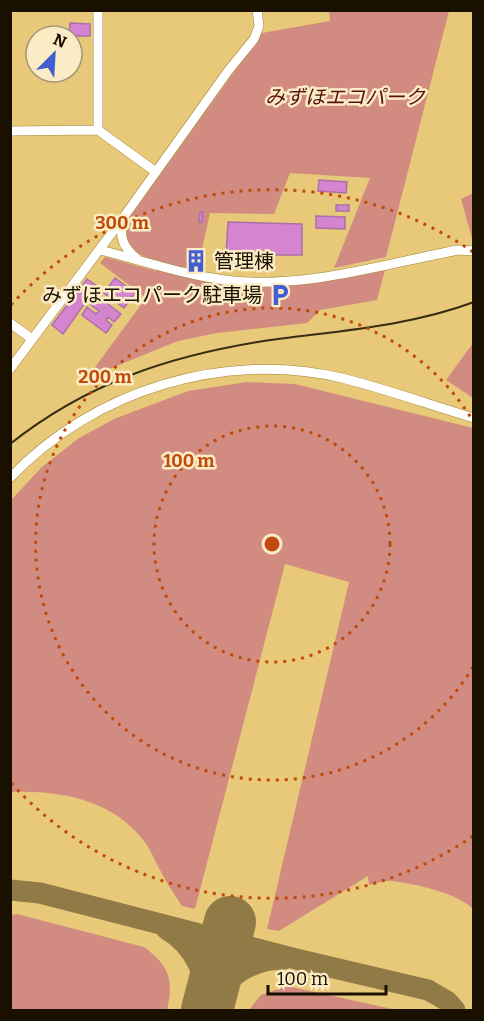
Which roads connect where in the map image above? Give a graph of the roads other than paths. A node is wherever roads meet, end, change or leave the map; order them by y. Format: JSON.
{"nodes":[{"id":1,"x":98,"y":10,"type":"edge"},
{"id":2,"x":257,"y":10,"type":"edge"},
{"id":3,"x":98,"y":130,"type":"junction"},
{"id":4,"x":10,"y":131,"type":"edge"},
{"id":5,"x":156,"y":172,"type":"junction"},
{"id":6,"x":123,"y":218,"type":"junction"},
{"id":7,"x":100,"y":250,"type":"junction"},
{"id":8,"x":474,"y":251,"type":"edge"},
{"id":9,"x":137,"y":260,"type":"junction"},
{"id":10,"x":10,"y":323,"type":"edge"},
{"id":11,"x":32,"y":339,"type":"junction"},
{"id":12,"x":10,"y":369,"type":"edge"},
{"id":13,"x":474,"y":418,"type":"edge"},
{"id":14,"x":10,"y":478,"type":"edge"}],
"edges":[{"from":1,"to":3,"type":"street"},
{"from":2,"to":5,"type":"street"},
{"from":3,"to":4,"type":"street"},
{"from":3,"to":5,"type":"street"},
{"from":5,"to":6,"type":"street"},
{"from":6,"to":7,"type":"street"},
{"from":6,"to":9,"type":"street"},
{"from":7,"to":9,"type":"street"},
{"from":7,"to":11,"type":"street"},
{"from":8,"to":9,"type":"street"},
{"from":10,"to":11,"type":"street"},
{"from":11,"to":12,"type":"street"},
{"from":13,"to":14,"type":"street"}]}
